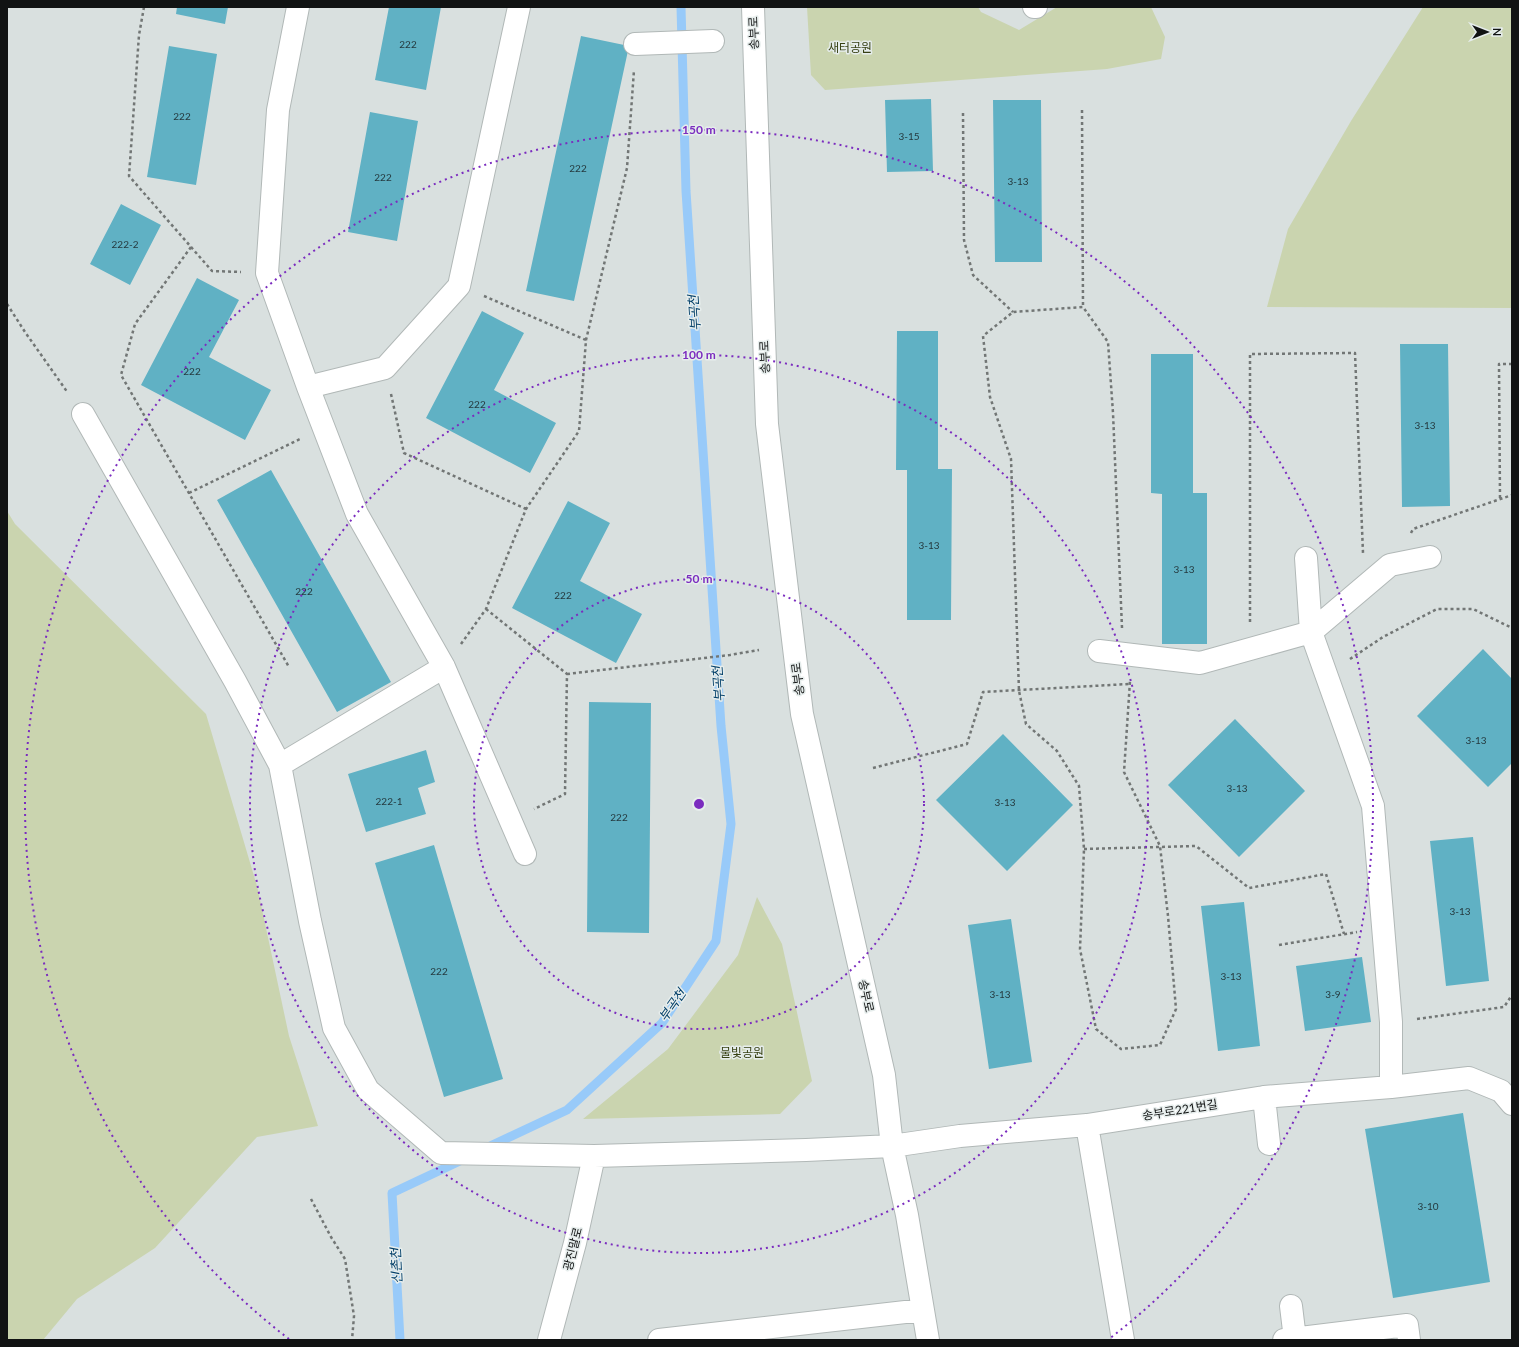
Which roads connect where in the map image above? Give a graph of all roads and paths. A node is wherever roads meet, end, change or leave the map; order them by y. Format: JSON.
{"nodes":[{"id":1,"x":144,"y":7,"type":"edge"},
{"id":2,"x":298,"y":7,"type":"edge"},
{"id":3,"x":519,"y":7,"type":"edge"},
{"id":4,"x":753,"y":7,"type":"edge"},
{"id":5,"x":712,"y":41,"type":"dead end"},
{"id":6,"x":635,"y":44,"type":"joint"},
{"id":7,"x":1082,"y":110,"type":"dead end"},
{"id":8,"x":963,"y":113,"type":"dead end"},
{"id":9,"x":191,"y":246,"type":"junction"},
{"id":10,"x":267,"y":273,"type":"junction"},
{"id":11,"x":459,"y":286,"type":"junction"},
{"id":12,"x":7,"y":304,"type":"edge"},
{"id":13,"x":1084,"y":307,"type":"dead end"},
{"id":14,"x":1013,"y":312,"type":"dead end"},
{"id":15,"x":586,"y":340,"type":"junction"},
{"id":16,"x":1512,"y":364,"type":"edge"},
{"id":17,"x":385,"y":368,"type":"junction"},
{"id":18,"x":308,"y":387,"type":"junction"},
{"id":19,"x":83,"y":414,"type":"joint"},
{"id":20,"x":324,"y":427,"type":"junction"},
{"id":21,"x":189,"y":493,"type":"junction"},
{"id":22,"x":1512,"y":495,"type":"edge"},
{"id":23,"x":1500,"y":498,"type":"junction"},
{"id":24,"x":526,"y":509,"type":"junction"},
{"id":25,"x":1430,"y":557,"type":"dead end"},
{"id":26,"x":1306,"y":558,"type":"dead end"},
{"id":27,"x":1390,"y":565,"type":"junction"},
{"id":28,"x":1364,"y":587,"type":"junction"},
{"id":29,"x":486,"y":609,"type":"junction"},
{"id":30,"x":1512,"y":628,"type":"edge"},
{"id":31,"x":1311,"y":632,"type":"junction"},
{"id":32,"x":1250,"y":649,"type":"junction"},
{"id":33,"x":759,"y":650,"type":"dead end"},
{"id":34,"x":1099,"y":651,"type":"dead end"},
{"id":35,"x":289,"y":667,"type":"dead end"},
{"id":36,"x":444,"y":667,"type":"junction"},
{"id":37,"x":567,"y":674,"type":"junction"},
{"id":38,"x":1326,"y":675,"type":"junction"},
{"id":39,"x":1129,"y":684,"type":"dead end"},
{"id":40,"x":280,"y":765,"type":"junction"},
{"id":41,"x":873,"y":768,"type":"dead end"},
{"id":42,"x":510,"y":820,"type":"junction"},
{"id":43,"x":1084,"y":849,"type":"dead end"},
{"id":44,"x":525,"y":854,"type":"dead end"},
{"id":45,"x":1383,"y":927,"type":"junction"},
{"id":46,"x":1344,"y":934,"type":"junction"},
{"id":47,"x":1279,"y":944,"type":"dead end"},
{"id":48,"x":1512,"y":995,"type":"edge"},
{"id":49,"x":1391,"y":1022,"type":"junction"},
{"id":50,"x":1391,"y":1087,"type":"junction"},
{"id":51,"x":1264,"y":1097,"type":"junction"},
{"id":52,"x":1512,"y":1104,"type":"edge"},
{"id":53,"x":1087,"y":1125,"type":"junction"},
{"id":54,"x":1269,"y":1144,"type":"dead end"},
{"id":55,"x":892,"y":1146,"type":"junction"},
{"id":56,"x":594,"y":1156,"type":"junction"},
{"id":57,"x":311,"y":1199,"type":"dead end"},
{"id":58,"x":1291,"y":1306,"type":"dead end"},
{"id":59,"x":923,"y":1310,"type":"junction"},
{"id":60,"x":732,"y":1336,"type":"edge"},
{"id":61,"x":1290,"y":1339,"type":"edge"},
{"id":62,"x":352,"y":1340,"type":"edge"},
{"id":63,"x":549,"y":1340,"type":"edge"},
{"id":64,"x":659,"y":1340,"type":"edge"},
{"id":65,"x":928,"y":1340,"type":"edge"},
{"id":66,"x":1123,"y":1340,"type":"edge"},
{"id":67,"x":1409,"y":1340,"type":"edge"}],
"edges":[{"from":1,"to":9,"type":"path"},
{"from":2,"to":10,"type":"street"},
{"from":3,"to":11,"type":"street"},
{"from":4,"to":55,"type":"street","name":"송부로"},
{"from":5,"to":6,"type":"street"},
{"from":6,"to":15,"type":"path"},
{"from":7,"to":13,"type":"path"},
{"from":8,"to":14,"type":"path"},
{"from":9,"to":10,"type":"path"},
{"from":9,"to":21,"type":"path"},
{"from":10,"to":18,"type":"street"},
{"from":11,"to":15,"type":"path"},
{"from":11,"to":17,"type":"street"},
{"from":12,"to":19,"type":"path"},
{"from":15,"to":24,"type":"path"},
{"from":16,"to":23,"type":"path"},
{"from":17,"to":18,"type":"street"},
{"from":17,"to":24,"type":"path"},
{"from":18,"to":20,"type":"street"},
{"from":19,"to":40,"type":"street"},
{"from":20,"to":21,"type":"path"},
{"from":20,"to":36,"type":"street"},
{"from":21,"to":35,"type":"path"},
{"from":22,"to":23,"type":"path"},
{"from":23,"to":27,"type":"path"},
{"from":24,"to":29,"type":"path"},
{"from":25,"to":27,"type":"street"},
{"from":26,"to":31,"type":"street"},
{"from":27,"to":28,"type":"street"},
{"from":28,"to":31,"type":"street"},
{"from":28,"to":32,"type":"path"},
{"from":29,"to":36,"type":"path"},
{"from":29,"to":37,"type":"path"},
{"from":30,"to":38,"type":"path"},
{"from":31,"to":32,"type":"street"},
{"from":31,"to":38,"type":"street"},
{"from":32,"to":34,"type":"street"},
{"from":33,"to":37,"type":"path"},
{"from":36,"to":40,"type":"street"},
{"from":36,"to":42,"type":"street"},
{"from":37,"to":42,"type":"path"},
{"from":38,"to":45,"type":"street"},
{"from":39,"to":41,"type":"path"},
{"from":40,"to":56,"type":"street","name":"송부로221번길"},
{"from":42,"to":44,"type":"street"},
{"from":43,"to":46,"type":"path"},
{"from":45,"to":46,"type":"path"},
{"from":45,"to":49,"type":"street"},
{"from":46,"to":47,"type":"path"},
{"from":48,"to":49,"type":"path"},
{"from":49,"to":50,"type":"street"},
{"from":50,"to":51,"type":"street","name":"송부로221번길"},
{"from":50,"to":52,"type":"street","name":"송부로221번길"},
{"from":51,"to":53,"type":"street","name":"송부로221번길"},
{"from":51,"to":54,"type":"street"},
{"from":53,"to":55,"type":"street","name":"송부로221번길"},
{"from":53,"to":66,"type":"street"},
{"from":55,"to":56,"type":"street","name":"송부로221번길"},
{"from":55,"to":59,"type":"street","name":"송부로"},
{"from":56,"to":63,"type":"street","name":"광진말로"},
{"from":57,"to":62,"type":"path"},
{"from":58,"to":61,"type":"street"},
{"from":59,"to":60,"type":"street"},
{"from":59,"to":65,"type":"street","name":"송부로"},
{"from":60,"to":64,"type":"street"},
{"from":61,"to":67,"type":"street"}]}
